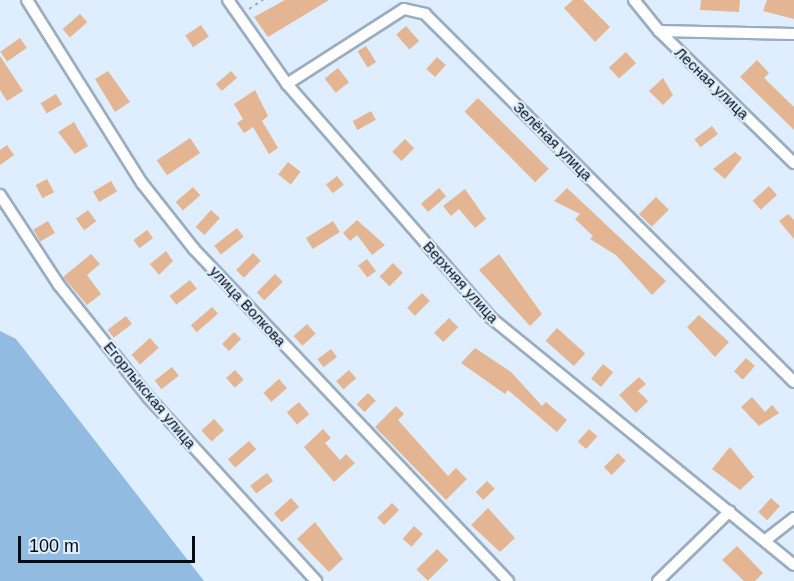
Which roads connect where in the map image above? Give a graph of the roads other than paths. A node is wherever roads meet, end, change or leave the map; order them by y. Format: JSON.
{"nodes":[{"id":1,"x":27,"y":0,"type":"edge"},
{"id":2,"x":228,"y":0,"type":"edge"},
{"id":3,"x":634,"y":0,"type":"edge"},
{"id":4,"x":658,"y":31,"type":"junction"},
{"id":5,"x":794,"y":34,"type":"edge"},
{"id":6,"x":287,"y":84,"type":"junction"},
{"id":7,"x":794,"y":163,"type":"edge"},
{"id":8,"x":0,"y":195,"type":"edge"},
{"id":9,"x":794,"y":382,"type":"edge"},
{"id":10,"x":730,"y":511,"type":"junction"},
{"id":11,"x":794,"y":518,"type":"edge"},
{"id":12,"x":766,"y":539,"type":"junction"},
{"id":13,"x":794,"y":565,"type":"edge"},
{"id":14,"x":316,"y":581,"type":"edge"},
{"id":15,"x":508,"y":581,"type":"edge"},
{"id":16,"x":658,"y":581,"type":"edge"}],
"edges":[{"from":1,"to":15,"type":"street","name":"улица Волкова"},
{"from":2,"to":6,"type":"street","name":"Верхняя улица"},
{"from":3,"to":4,"type":"street","name":"Лесная улица"},
{"from":4,"to":5,"type":"street"},
{"from":4,"to":7,"type":"street","name":"Лесная улица"},
{"from":6,"to":9,"type":"street","name":"Зелёная улица"},
{"from":6,"to":10,"type":"street","name":"Верхняя улица"},
{"from":8,"to":14,"type":"street","name":"Егорлыкская улица"},
{"from":10,"to":12,"type":"street","name":"Верхняя улица"},
{"from":10,"to":16,"type":"street"},
{"from":11,"to":12,"type":"street"},
{"from":12,"to":13,"type":"street","name":"Верхняя улица"}]}
